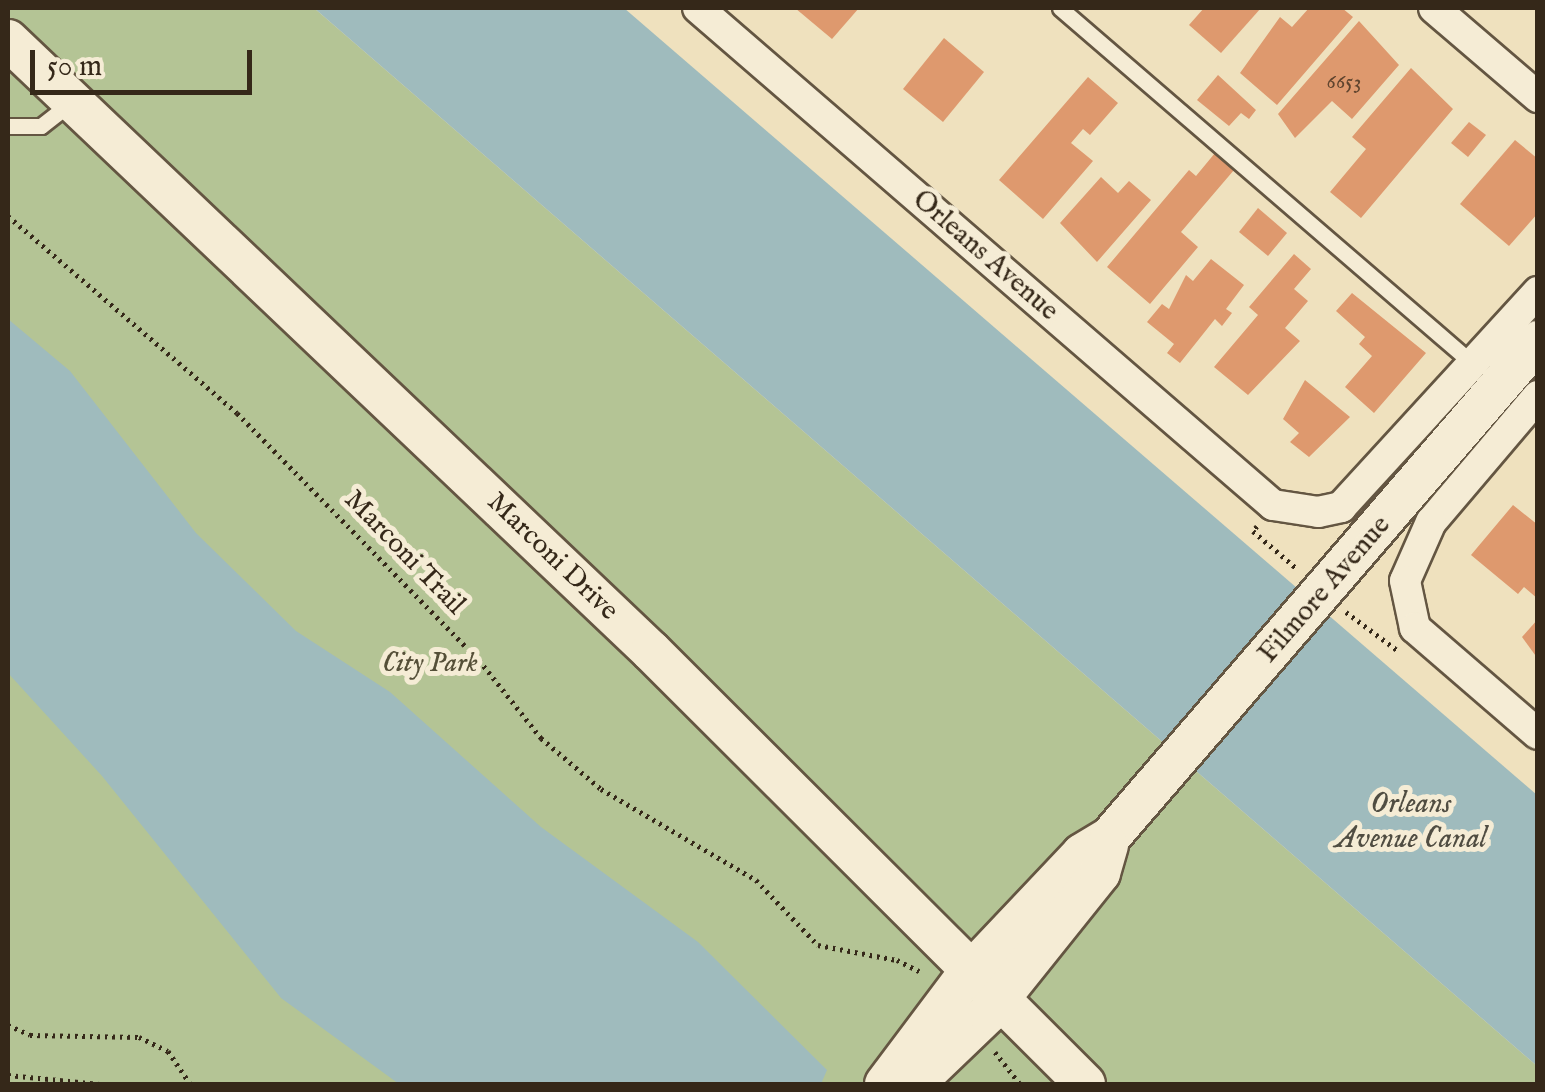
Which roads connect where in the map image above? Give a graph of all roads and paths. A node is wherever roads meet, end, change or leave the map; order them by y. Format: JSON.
{"nodes":[{"id":1,"x":698,"y":8,"type":"edge"},
{"id":2,"x":1060,"y":8,"type":"edge"},
{"id":3,"x":1434,"y":8,"type":"edge"},
{"id":4,"x":8,"y":40,"type":"edge"},
{"id":5,"x":1538,"y":97,"type":"edge"},
{"id":6,"x":72,"y":100,"type":"junction"},
{"id":7,"x":8,"y":126,"type":"edge"},
{"id":8,"x":8,"y":216,"type":"edge"},
{"id":9,"x":1538,"y":292,"type":"edge"},
{"id":10,"x":1538,"y":341,"type":"edge"},
{"id":11,"x":1472,"y":363,"type":"junction"},
{"id":12,"x":1534,"y":407,"type":"edge"},
{"id":13,"x":1253,"y":531,"type":"dead end"},
{"id":14,"x":1304,"y":575,"type":"dead end"},
{"id":15,"x":1347,"y":611,"type":"dead end"},
{"id":16,"x":1394,"y":654,"type":"dead end"},
{"id":17,"x":1538,"y":734,"type":"edge"},
{"id":18,"x":924,"y":975,"type":"dead end"},
{"id":19,"x":986,"y":984,"type":"junction"},
{"id":20,"x":8,"y":1025,"type":"edge"},
{"id":21,"x":990,"y":1046,"type":"dead end"},
{"id":22,"x":8,"y":1074,"type":"edge"},
{"id":23,"x":100,"y":1084,"type":"edge"},
{"id":24,"x":190,"y":1084,"type":"edge"},
{"id":25,"x":885,"y":1084,"type":"edge"},
{"id":26,"x":914,"y":1084,"type":"edge"},
{"id":27,"x":1020,"y":1084,"type":"edge"},
{"id":28,"x":1085,"y":1084,"type":"edge"}],
"edges":[{"from":1,"to":11,"type":"street","name":"Orleans Avenue"},
{"from":2,"to":11,"type":"lane"},
{"from":3,"to":5,"type":"street"},
{"from":4,"to":6,"type":"street","name":"Marconi Drive"},
{"from":6,"to":7,"type":"lane"},
{"from":6,"to":19,"type":"street","name":"Marconi Drive"},
{"from":8,"to":18,"type":"path","name":"Marconi Trail"},
{"from":9,"to":11,"type":"street"},
{"from":10,"to":19,"type":"street","name":"Filmore Avenue"},
{"from":12,"to":17,"type":"street"},
{"from":13,"to":14,"type":"path"},
{"from":15,"to":16,"type":"path"},
{"from":19,"to":25,"type":"street","name":"Filmore Avenue"},
{"from":19,"to":26,"type":"street","name":"Filmore Avenue"},
{"from":19,"to":28,"type":"street","name":"Marconi Drive"},
{"from":20,"to":24,"type":"path"},
{"from":21,"to":27,"type":"path"},
{"from":22,"to":23,"type":"path"}]}
